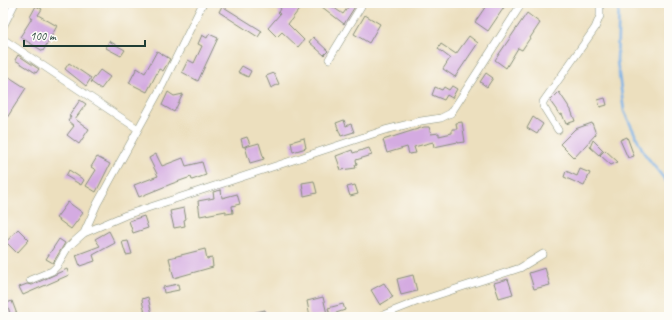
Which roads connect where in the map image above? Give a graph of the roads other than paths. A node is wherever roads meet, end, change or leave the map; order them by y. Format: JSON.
{"nodes":[{"id":1,"x":15,"y":3,"type":"edge"},
{"id":2,"x":203,"y":3,"type":"edge"},
{"id":3,"x":363,"y":3,"type":"edge"},
{"id":4,"x":522,"y":3,"type":"edge"},
{"id":5,"x":600,"y":3,"type":"edge"},
{"id":6,"x":3,"y":27,"type":"edge"},
{"id":7,"x":3,"y":39,"type":"edge"},
{"id":8,"x":329,"y":59,"type":"dead end"},
{"id":9,"x":138,"y":129,"type":"junction"},
{"id":10,"x":558,"y":130,"type":"dead end"},
{"id":11,"x":84,"y":233,"type":"junction"},
{"id":12,"x":543,"y":254,"type":"dead end"},
{"id":13,"x":30,"y":280,"type":"dead end"},
{"id":14,"x":378,"y":317,"type":"edge"}],
"edges":[{"from":1,"to":6,"type":"street"},
{"from":2,"to":9,"type":"street"},
{"from":3,"to":8,"type":"street"},
{"from":4,"to":11,"type":"street"},
{"from":5,"to":10,"type":"street"},
{"from":7,"to":9,"type":"street"},
{"from":9,"to":11,"type":"street"},
{"from":11,"to":13,"type":"street"},
{"from":12,"to":14,"type":"street"}]}
